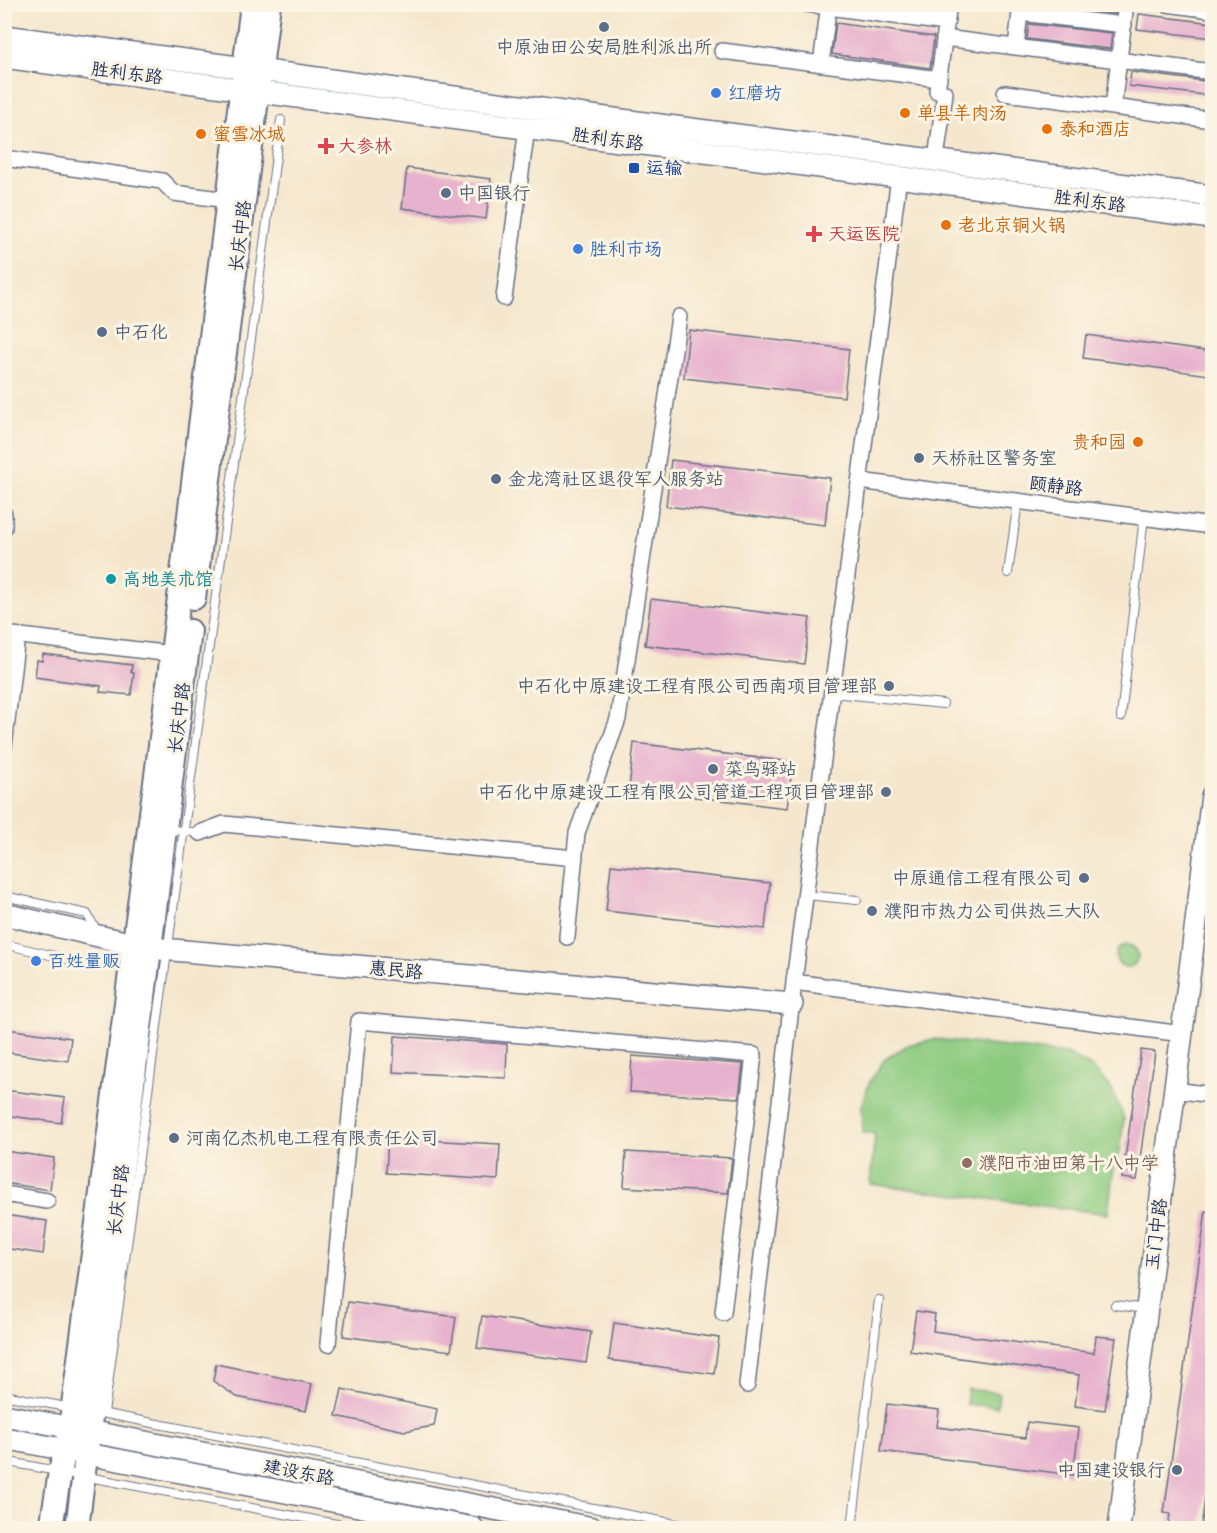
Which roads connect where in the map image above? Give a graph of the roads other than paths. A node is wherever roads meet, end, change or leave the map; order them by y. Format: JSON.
{"nodes":[{"id":1,"x":252,"y":4,"type":"edge"},
{"id":2,"x":269,"y":4,"type":"edge"},
{"id":3,"x":807,"y":4,"type":"edge"},
{"id":4,"x":949,"y":4,"type":"edge"},
{"id":5,"x":1126,"y":4,"type":"edge"},
{"id":6,"x":1167,"y":4,"type":"edge"},
{"id":7,"x":829,"y":6,"type":"edge"},
{"id":8,"x":1021,"y":9,"type":"edge"},
{"id":9,"x":1212,"y":10,"type":"edge"},
{"id":10,"x":1124,"y":25,"type":"junction"},
{"id":11,"x":945,"y":31,"type":"junction"},
{"id":12,"x":4,"y":36,"type":"edge"},
{"id":13,"x":1016,"y":47,"type":"junction"},
{"id":14,"x":722,"y":51,"type":"dead end"},
{"id":15,"x":4,"y":57,"type":"edge"},
{"id":16,"x":1119,"y":60,"type":"junction"},
{"id":17,"x":821,"y":64,"type":"junction"},
{"id":18,"x":1212,"y":72,"type":"edge"},
{"id":19,"x":251,"y":79,"type":"junction"},
{"id":20,"x":939,"y":79,"type":"junction"},
{"id":21,"x":1005,"y":93,"type":"dead end"},
{"id":22,"x":1113,"y":107,"type":"junction"},
{"id":23,"x":282,"y":120,"type":"dead end"},
{"id":24,"x":1212,"y":120,"type":"edge"},
{"id":25,"x":527,"y":128,"type":"junction"},
{"id":26,"x":4,"y":158,"type":"edge"},
{"id":27,"x":936,"y":159,"type":"junction"},
{"id":28,"x":899,"y":177,"type":"junction"},
{"id":29,"x":1212,"y":196,"type":"edge"},
{"id":30,"x":228,"y":200,"type":"junction"},
{"id":31,"x":1212,"y":218,"type":"edge"},
{"id":32,"x":504,"y":298,"type":"dead end"},
{"id":33,"x":680,"y":317,"type":"dead end"},
{"id":34,"x":859,"y":481,"type":"junction"},
{"id":35,"x":1018,"y":501,"type":"junction"},
{"id":36,"x":4,"y":514,"type":"edge"},
{"id":37,"x":1144,"y":517,"type":"junction"},
{"id":38,"x":1212,"y":526,"type":"edge"},
{"id":39,"x":4,"y":528,"type":"edge"},
{"id":40,"x":1008,"y":573,"type":"dead end"},
{"id":41,"x":11,"y":635,"type":"edge"},
{"id":42,"x":172,"y":654,"type":"junction"},
{"id":43,"x":832,"y":693,"type":"junction"},
{"id":44,"x":943,"y":704,"type":"dead end"},
{"id":45,"x":1121,"y":717,"type":"dead end"},
{"id":46,"x":4,"y":746,"type":"edge"},
{"id":47,"x":1212,"y":796,"type":"edge"},
{"id":48,"x":175,"y":830,"type":"junction"},
{"id":49,"x":575,"y":858,"type":"junction"},
{"id":50,"x":806,"y":895,"type":"junction"},
{"id":51,"x":4,"y":896,"type":"edge"},
{"id":52,"x":857,"y":900,"type":"dead end"},
{"id":53,"x":4,"y":914,"type":"edge"},
{"id":54,"x":4,"y":928,"type":"edge"},
{"id":55,"x":101,"y":937,"type":"junction"},
{"id":56,"x":567,"y":937,"type":"dead end"},
{"id":57,"x":4,"y":944,"type":"edge"},
{"id":58,"x":141,"y":953,"type":"junction"},
{"id":59,"x":794,"y":982,"type":"junction"},
{"id":60,"x":792,"y":1004,"type":"junction"},
{"id":61,"x":1182,"y":1034,"type":"junction"},
{"id":62,"x":1175,"y":1090,"type":"junction"},
{"id":63,"x":1212,"y":1095,"type":"edge"},
{"id":64,"x":4,"y":1194,"type":"edge"},
{"id":65,"x":47,"y":1201,"type":"dead end"},
{"id":66,"x":879,"y":1300,"type":"dead end"},
{"id":67,"x":1115,"y":1305,"type":"dead end"},
{"id":68,"x":1147,"y":1309,"type":"junction"},
{"id":69,"x":723,"y":1313,"type":"dead end"},
{"id":70,"x":328,"y":1344,"type":"dead end"},
{"id":71,"x":747,"y":1385,"type":"dead end"},
{"id":72,"x":4,"y":1395,"type":"edge"},
{"id":73,"x":4,"y":1415,"type":"edge"},
{"id":74,"x":83,"y":1428,"type":"junction"},
{"id":75,"x":4,"y":1438,"type":"edge"},
{"id":76,"x":4,"y":1461,"type":"edge"},
{"id":77,"x":60,"y":1472,"type":"junction"},
{"id":78,"x":84,"y":1477,"type":"junction"},
{"id":79,"x":51,"y":1528,"type":"edge"},
{"id":80,"x":77,"y":1528,"type":"edge"},
{"id":81,"x":358,"y":1528,"type":"edge"},
{"id":82,"x":473,"y":1528,"type":"edge"},
{"id":83,"x":593,"y":1528,"type":"edge"},
{"id":84,"x":697,"y":1528,"type":"edge"},
{"id":85,"x":852,"y":1528,"type":"edge"},
{"id":86,"x":1119,"y":1528,"type":"edge"}],
"edges":[{"from":1,"to":19,"type":"main road","name":"长庆中路"},
{"from":2,"to":19,"type":"main road","name":"长庆中路"},
{"from":3,"to":7,"type":"street"},
{"from":4,"to":11,"type":"street"},
{"from":5,"to":10,"type":"street"},
{"from":6,"to":9,"type":"street"},
{"from":7,"to":11,"type":"street"},
{"from":7,"to":17,"type":"street"},
{"from":8,"to":10,"type":"street"},
{"from":8,"to":13,"type":"street"},
{"from":10,"to":16,"type":"street"},
{"from":11,"to":13,"type":"street"},
{"from":11,"to":20,"type":"street"},
{"from":12,"to":19,"type":"main road","name":"胜利东路"},
{"from":13,"to":16,"type":"street"},
{"from":14,"to":17,"type":"street"},
{"from":15,"to":19,"type":"main road","name":"胜利东路"},
{"from":16,"to":18,"type":"street"},
{"from":16,"to":22,"type":"street"},
{"from":17,"to":20,"type":"street"},
{"from":19,"to":25,"type":"main road","name":"胜利东路"},
{"from":19,"to":27,"type":"main road","name":"胜利东路"},
{"from":19,"to":30,"type":"main road","name":"长庆中路"},
{"from":19,"to":48,"type":"main road","name":"长庆中路"},
{"from":20,"to":27,"type":"street"},
{"from":21,"to":22,"type":"street"},
{"from":22,"to":24,"type":"street"},
{"from":23,"to":48,"type":"lane"},
{"from":25,"to":28,"type":"main road","name":"胜利东路"},
{"from":25,"to":32,"type":"street"},
{"from":26,"to":30,"type":"street"},
{"from":27,"to":29,"type":"main road","name":"胜利东路"},
{"from":28,"to":31,"type":"main road","name":"胜利东路"},
{"from":28,"to":34,"type":"street"},
{"from":30,"to":42,"type":"main road","name":"长庆中路"},
{"from":33,"to":49,"type":"street"},
{"from":34,"to":35,"type":"street","name":"颐静路"},
{"from":34,"to":43,"type":"street"},
{"from":35,"to":37,"type":"street","name":"颐静路"},
{"from":35,"to":40,"type":"lane"},
{"from":36,"to":39,"type":"street"},
{"from":37,"to":38,"type":"street","name":"颐静路"},
{"from":37,"to":45,"type":"lane"},
{"from":41,"to":42,"type":"street"},
{"from":41,"to":46,"type":"street"},
{"from":42,"to":48,"type":"main road","name":"长庆中路"},
{"from":43,"to":44,"type":"lane"},
{"from":43,"to":50,"type":"street"},
{"from":47,"to":61,"type":"main road","name":"玉门中路"},
{"from":48,"to":49,"type":"street"},
{"from":48,"to":58,"type":"main road","name":"长庆中路"},
{"from":49,"to":56,"type":"street"},
{"from":50,"to":52,"type":"lane"},
{"from":50,"to":59,"type":"street"},
{"from":51,"to":55,"type":"lane"},
{"from":53,"to":55,"type":"main road","name":"惠民路"},
{"from":54,"to":58,"type":"main road","name":"惠民路"},
{"from":55,"to":58,"type":"main road","name":"惠民路"},
{"from":57,"to":58,"type":"lane"},
{"from":58,"to":60,"type":"main road","name":"惠民路"},
{"from":58,"to":74,"type":"main road","name":"长庆中路"},
{"from":58,"to":74,"type":"lane"},
{"from":59,"to":60,"type":"street"},
{"from":59,"to":61,"type":"street"},
{"from":60,"to":71,"type":"street"},
{"from":61,"to":62,"type":"main road","name":"玉门中路"},
{"from":62,"to":63,"type":"street"},
{"from":62,"to":68,"type":"main road","name":"玉门中路"},
{"from":64,"to":65,"type":"street"},
{"from":66,"to":85,"type":"lane"},
{"from":67,"to":68,"type":"lane"},
{"from":68,"to":86,"type":"main road","name":"玉门中路"},
{"from":69,"to":70,"type":"street"},
{"from":72,"to":74,"type":"lane"},
{"from":73,"to":74,"type":"main road","name":"建设东路"},
{"from":74,"to":75,"type":"main road","name":"建设东路"},
{"from":74,"to":77,"type":"main road"},
{"from":74,"to":78,"type":"main road"},
{"from":74,"to":82,"type":"main road","name":"建设东路"},
{"from":74,"to":83,"type":"main road","name":"建设东路"},
{"from":74,"to":84,"type":"lane"},
{"from":76,"to":77,"type":"lane"},
{"from":77,"to":78,"type":"lane"},
{"from":77,"to":79,"type":"main road"},
{"from":78,"to":80,"type":"main road"},
{"from":78,"to":81,"type":"lane"}]}
